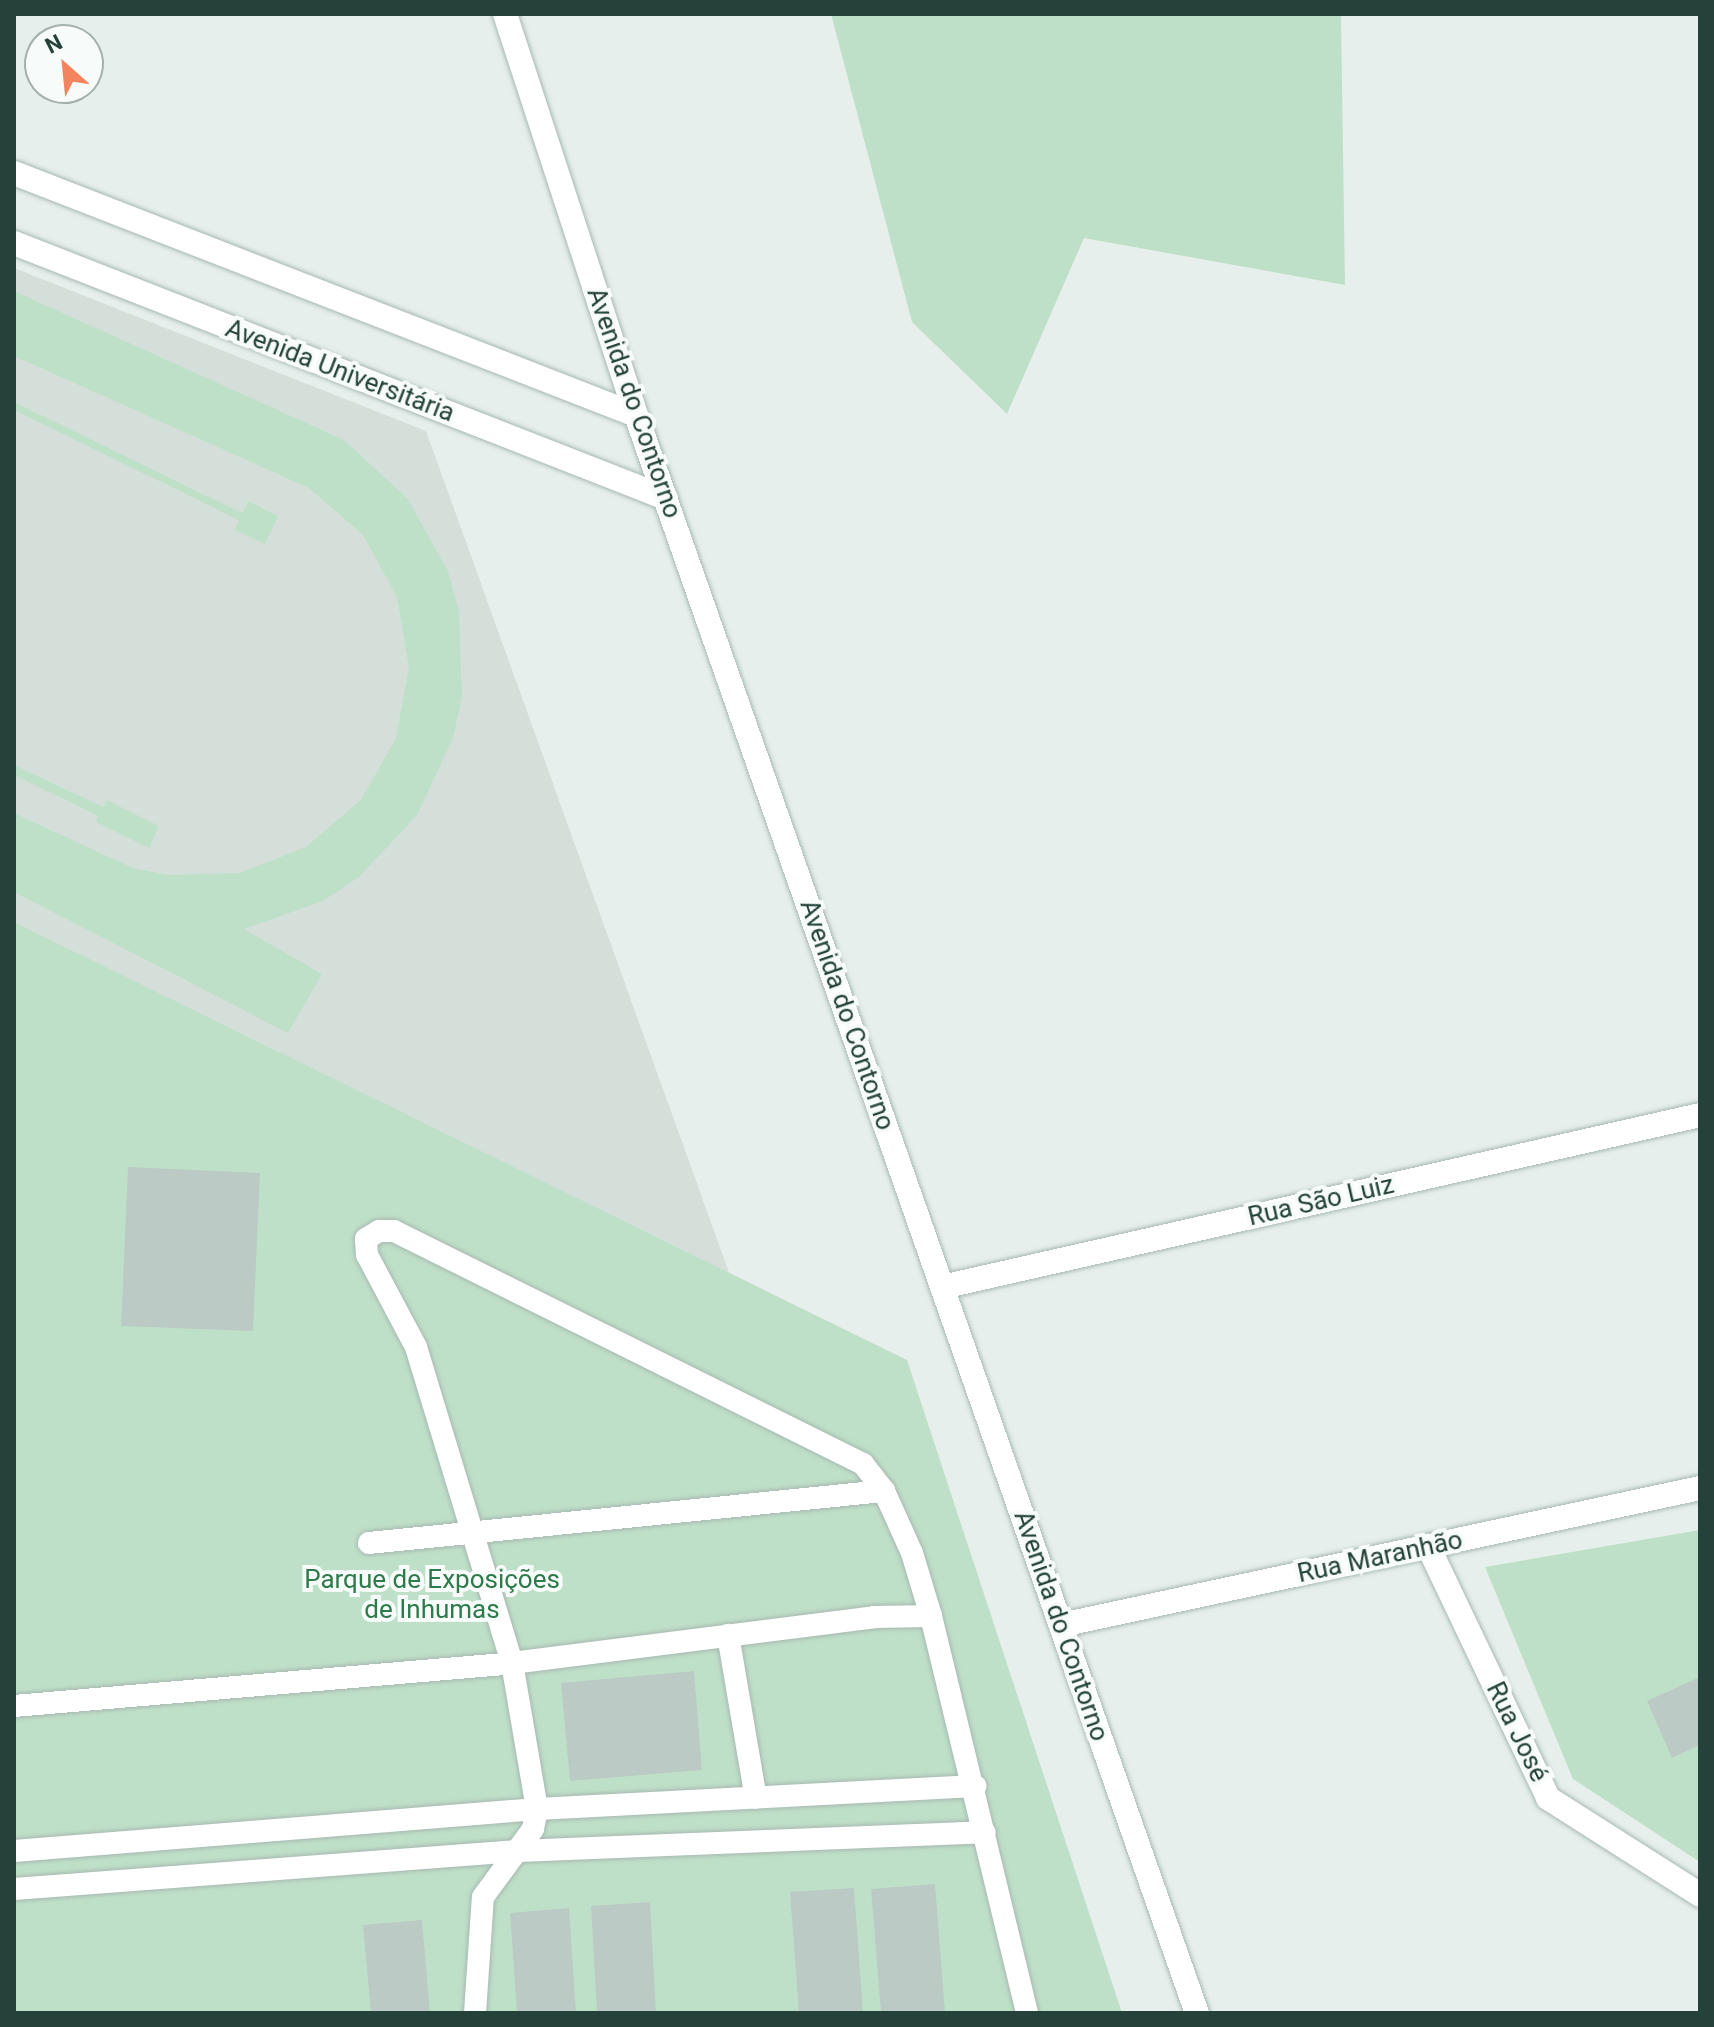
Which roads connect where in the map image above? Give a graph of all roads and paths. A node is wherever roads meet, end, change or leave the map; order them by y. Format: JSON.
{"nodes":[{"id":1,"x":505,"y":14,"type":"edge"},
{"id":2,"x":14,"y":173,"type":"edge"},
{"id":3,"x":14,"y":243,"type":"edge"},
{"id":4,"x":636,"y":415,"type":"junction"},
{"id":5,"x":666,"y":498,"type":"junction"},
{"id":6,"x":1700,"y":1115,"type":"edge"},
{"id":7,"x":942,"y":1287,"type":"junction"},
{"id":8,"x":1700,"y":1488,"type":"edge"},
{"id":9,"x":884,"y":1491,"type":"junction"},
{"id":10,"x":472,"y":1531,"type":"junction"},
{"id":11,"x":369,"y":1543,"type":"dead end"},
{"id":12,"x":1428,"y":1546,"type":"junction"},
{"id":13,"x":931,"y":1616,"type":"junction"},
{"id":14,"x":1061,"y":1625,"type":"junction"},
{"id":15,"x":728,"y":1635,"type":"junction"},
{"id":16,"x":512,"y":1663,"type":"junction"},
{"id":17,"x":14,"y":1706,"type":"edge"},
{"id":18,"x":975,"y":1786,"type":"junction"},
{"id":19,"x":756,"y":1798,"type":"junction"},
{"id":20,"x":537,"y":1809,"type":"junction"},
{"id":21,"x":985,"y":1832,"type":"junction"},
{"id":22,"x":14,"y":1851,"type":"edge"},
{"id":23,"x":518,"y":1851,"type":"junction"},
{"id":24,"x":14,"y":1889,"type":"edge"},
{"id":25,"x":1700,"y":1895,"type":"edge"},
{"id":26,"x":475,"y":2013,"type":"edge"},
{"id":27,"x":1027,"y":2013,"type":"edge"},
{"id":28,"x":1197,"y":2013,"type":"edge"}],
"edges":[{"from":1,"to":4,"type":"street","name":"Avenida do Contorno"},
{"from":2,"to":4,"type":"street"},
{"from":3,"to":5,"type":"street","name":"Avenida Universitária"},
{"from":4,"to":5,"type":"street","name":"Avenida do Contorno"},
{"from":5,"to":7,"type":"street","name":"Avenida do Contorno"},
{"from":6,"to":7,"type":"street","name":"Rua São Luiz"},
{"from":7,"to":14,"type":"street","name":"Avenida do Contorno"},
{"from":8,"to":12,"type":"street","name":"Rua Maranhão"},
{"from":9,"to":10,"type":"lane"},
{"from":9,"to":10,"type":"lane"},
{"from":9,"to":13,"type":"lane"},
{"from":10,"to":11,"type":"lane"},
{"from":10,"to":16,"type":"lane"},
{"from":12,"to":14,"type":"street","name":"Rua Maranhão"},
{"from":12,"to":25,"type":"street","name":"Rua José"},
{"from":13,"to":15,"type":"lane"},
{"from":13,"to":18,"type":"lane"},
{"from":14,"to":28,"type":"street","name":"Avenida do Contorno"},
{"from":15,"to":16,"type":"lane"},
{"from":15,"to":19,"type":"lane"},
{"from":16,"to":17,"type":"lane"},
{"from":16,"to":20,"type":"lane"},
{"from":18,"to":19,"type":"lane"},
{"from":18,"to":21,"type":"lane"},
{"from":19,"to":20,"type":"lane"},
{"from":20,"to":22,"type":"lane"},
{"from":20,"to":23,"type":"lane"},
{"from":21,"to":23,"type":"lane"},
{"from":21,"to":27,"type":"lane"},
{"from":23,"to":24,"type":"lane"},
{"from":23,"to":26,"type":"lane"}]}
